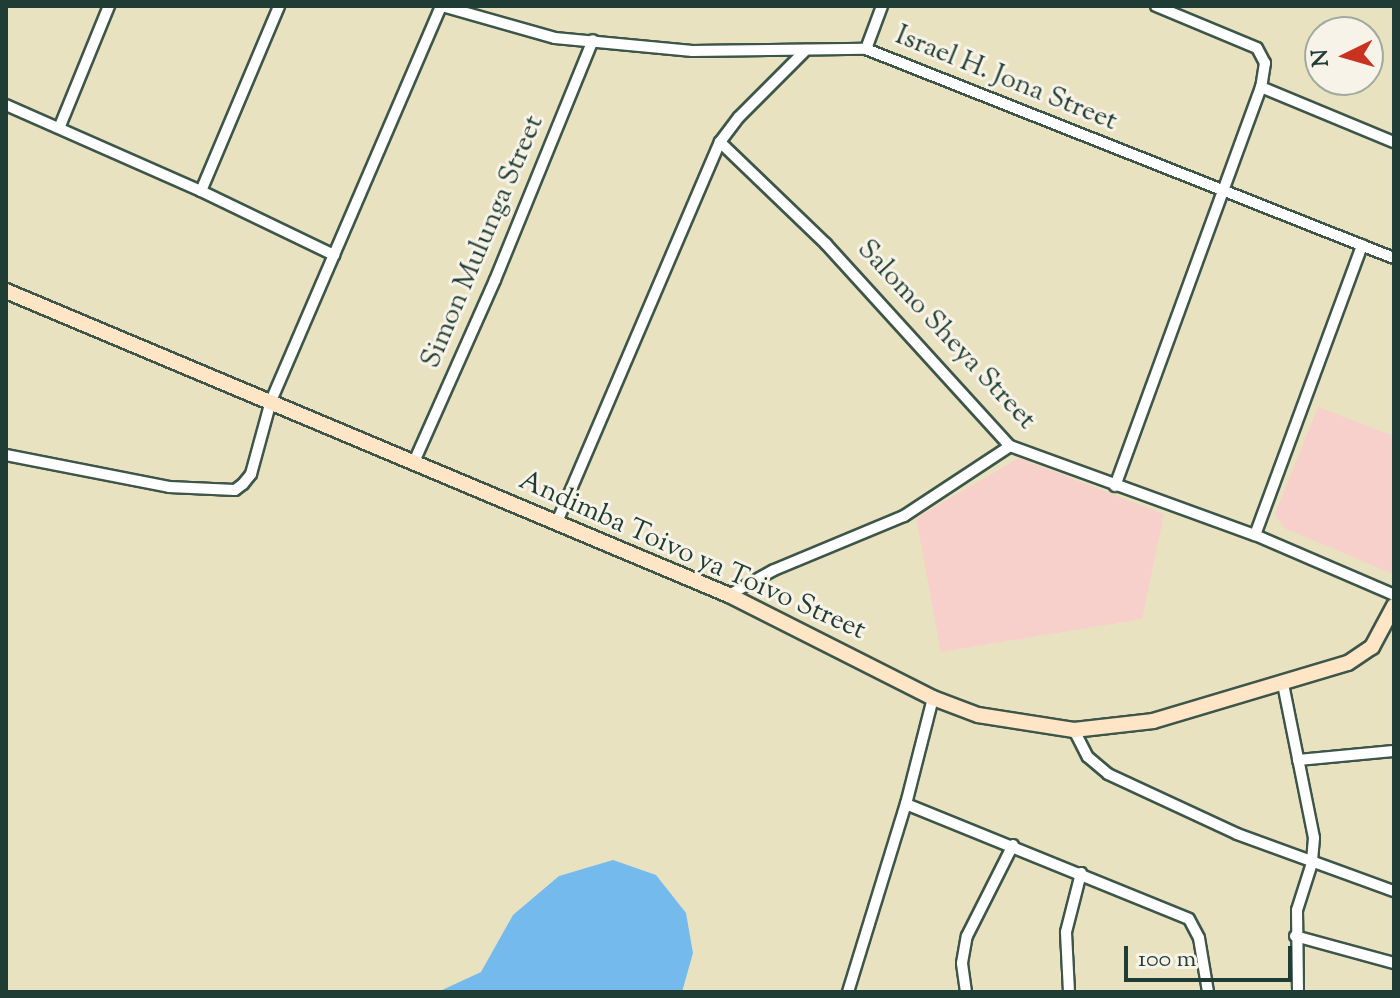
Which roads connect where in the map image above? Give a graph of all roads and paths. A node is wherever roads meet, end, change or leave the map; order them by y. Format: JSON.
{"nodes":[{"id":1,"x":109,"y":6,"type":"edge"},
{"id":2,"x":279,"y":6,"type":"edge"},
{"id":3,"x":442,"y":6,"type":"edge"},
{"id":4,"x":882,"y":6,"type":"edge"},
{"id":5,"x":1156,"y":6,"type":"edge"},
{"id":6,"x":593,"y":40,"type":"junction"},
{"id":7,"x":866,"y":49,"type":"junction"},
{"id":8,"x":806,"y":50,"type":"junction"},
{"id":9,"x":1261,"y":87,"type":"junction"},
{"id":10,"x":6,"y":105,"type":"edge"},
{"id":11,"x":60,"y":126,"type":"junction"},
{"id":12,"x":720,"y":142,"type":"junction"},
{"id":13,"x":1394,"y":142,"type":"edge"},
{"id":14,"x":201,"y":191,"type":"junction"},
{"id":15,"x":1225,"y":192,"type":"junction"},
{"id":16,"x":1362,"y":245,"type":"junction"},
{"id":17,"x":334,"y":255,"type":"junction"},
{"id":18,"x":1394,"y":258,"type":"edge"},
{"id":19,"x":6,"y":291,"type":"edge"},
{"id":20,"x":271,"y":401,"type":"junction"},
{"id":21,"x":1010,"y":446,"type":"junction"},
{"id":22,"x":6,"y":455,"type":"edge"},
{"id":23,"x":414,"y":462,"type":"junction"},
{"id":24,"x":1115,"y":486,"type":"junction"},
{"id":25,"x":557,"y":522,"type":"junction"},
{"id":26,"x":1255,"y":535,"type":"junction"},
{"id":27,"x":729,"y":595,"type":"junction"},
{"id":28,"x":1394,"y":595,"type":"edge"},
{"id":29,"x":1394,"y":606,"type":"edge"},
{"id":30,"x":1283,"y":684,"type":"junction"},
{"id":31,"x":933,"y":698,"type":"junction"},
{"id":32,"x":1074,"y":730,"type":"junction"},
{"id":33,"x":1394,"y":751,"type":"edge"},
{"id":34,"x":1298,"y":760,"type":"junction"},
{"id":35,"x":906,"y":804,"type":"junction"},
{"id":36,"x":1013,"y":845,"type":"junction"},
{"id":37,"x":1312,"y":863,"type":"junction"},
{"id":38,"x":1081,"y":873,"type":"junction"},
{"id":39,"x":1394,"y":891,"type":"edge"},
{"id":40,"x":1295,"y":936,"type":"junction"},
{"id":41,"x":1394,"y":963,"type":"edge"},
{"id":42,"x":848,"y":992,"type":"edge"},
{"id":43,"x":966,"y":992,"type":"edge"},
{"id":44,"x":1069,"y":992,"type":"edge"},
{"id":45,"x":1208,"y":992,"type":"edge"},
{"id":46,"x":1298,"y":992,"type":"edge"}],
"edges":[{"from":1,"to":11,"type":"street"},
{"from":2,"to":14,"type":"street"},
{"from":3,"to":6,"type":"street","name":"Israel H. Jona Street"},
{"from":3,"to":17,"type":"street"},
{"from":4,"to":7,"type":"street"},
{"from":5,"to":9,"type":"street"},
{"from":6,"to":8,"type":"street","name":"Israel H. Jona Street"},
{"from":6,"to":23,"type":"street","name":"Simon Mulunga Street"},
{"from":7,"to":8,"type":"street","name":"Israel H. Jona Street"},
{"from":7,"to":15,"type":"street","name":"Israel H. Jona Street"},
{"from":8,"to":12,"type":"street"},
{"from":9,"to":13,"type":"street"},
{"from":9,"to":15,"type":"street"},
{"from":10,"to":11,"type":"street"},
{"from":11,"to":14,"type":"street"},
{"from":12,"to":21,"type":"street","name":"Salomo Sheya Street"},
{"from":12,"to":25,"type":"street"},
{"from":14,"to":17,"type":"street"},
{"from":15,"to":16,"type":"street","name":"Israel H. Jona Street"},
{"from":15,"to":24,"type":"street"},
{"from":16,"to":18,"type":"street","name":"Israel H. Jona Street"},
{"from":16,"to":26,"type":"street"},
{"from":17,"to":20,"type":"street"},
{"from":19,"to":20,"type":"street","name":"Andimba Toivo ya Toivo Street"},
{"from":20,"to":22,"type":"street"},
{"from":20,"to":23,"type":"street","name":"Andimba Toivo ya Toivo Street"},
{"from":21,"to":24,"type":"street","name":"Salomo Sheya Street"},
{"from":21,"to":27,"type":"street"},
{"from":23,"to":25,"type":"street","name":"Andimba Toivo ya Toivo Street"},
{"from":24,"to":26,"type":"street","name":"Salomo Sheya Street"},
{"from":25,"to":27,"type":"street","name":"Andimba Toivo ya Toivo Street"},
{"from":26,"to":28,"type":"street","name":"Salomo Sheya Street"},
{"from":27,"to":31,"type":"street","name":"Andimba Toivo ya Toivo Street"},
{"from":29,"to":30,"type":"street","name":"Andimba Toivo ya Toivo Street"},
{"from":30,"to":32,"type":"street","name":"Andimba Toivo ya Toivo Street"},
{"from":30,"to":34,"type":"street"},
{"from":31,"to":32,"type":"street","name":"Andimba Toivo ya Toivo Street"},
{"from":31,"to":35,"type":"street"},
{"from":32,"to":37,"type":"street"},
{"from":33,"to":34,"type":"street"},
{"from":34,"to":37,"type":"street"},
{"from":35,"to":36,"type":"street"},
{"from":35,"to":42,"type":"street"},
{"from":36,"to":38,"type":"street"},
{"from":36,"to":43,"type":"street"},
{"from":37,"to":39,"type":"street"},
{"from":37,"to":40,"type":"street"},
{"from":38,"to":44,"type":"street"},
{"from":38,"to":45,"type":"street"},
{"from":40,"to":41,"type":"street"},
{"from":40,"to":46,"type":"street"}]}
